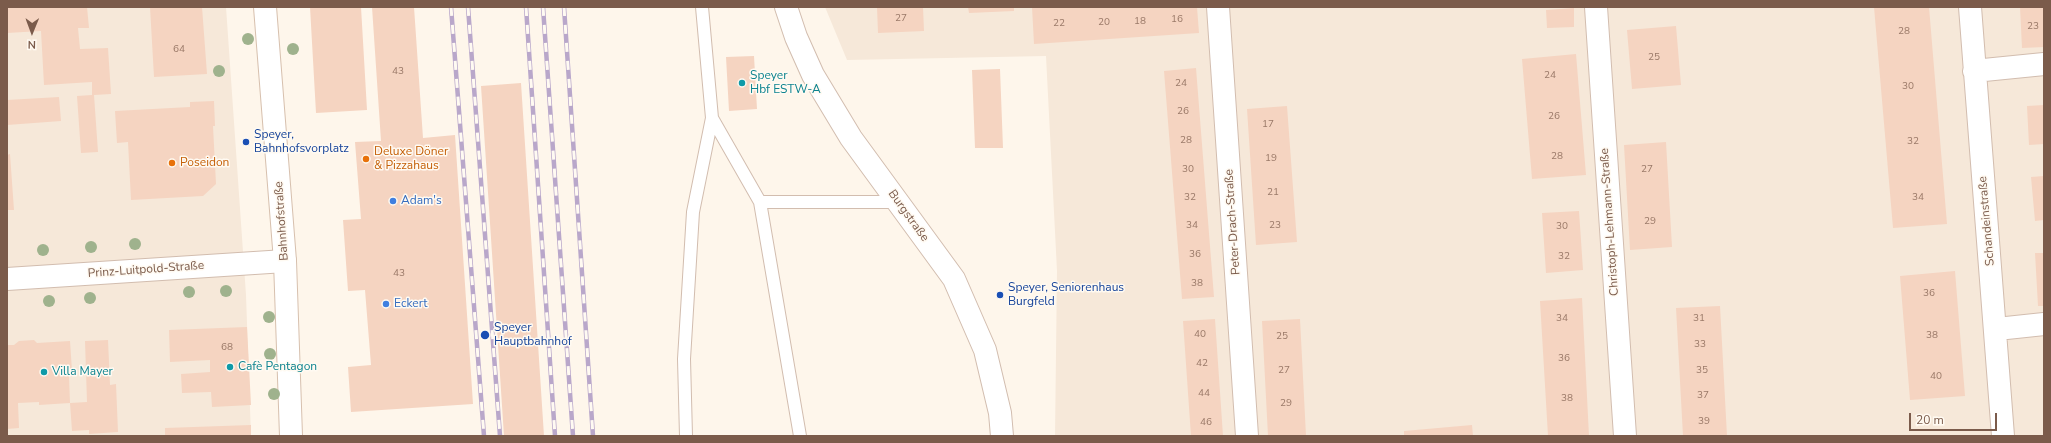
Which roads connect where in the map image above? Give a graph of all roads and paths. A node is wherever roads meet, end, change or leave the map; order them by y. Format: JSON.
{"nodes":[{"id":1,"x":265,"y":7,"type":"edge"},
{"id":2,"x":702,"y":7,"type":"edge"},
{"id":3,"x":786,"y":7,"type":"edge"},
{"id":4,"x":1218,"y":7,"type":"edge"},
{"id":5,"x":1596,"y":7,"type":"edge"},
{"id":6,"x":1970,"y":7,"type":"edge"},
{"id":7,"x":2044,"y":64,"type":"edge"},
{"id":8,"x":1974,"y":71,"type":"junction"},
{"id":9,"x":712,"y":118,"type":"junction"},
{"id":10,"x":760,"y":202,"type":"junction"},
{"id":11,"x":899,"y":202,"type":"junction"},
{"id":12,"x":285,"y":261,"type":"junction"},
{"id":13,"x":7,"y":279,"type":"edge"},
{"id":14,"x":2044,"y":324,"type":"edge"},
{"id":15,"x":1996,"y":329,"type":"junction"},
{"id":16,"x":291,"y":436,"type":"edge"},
{"id":17,"x":686,"y":436,"type":"edge"},
{"id":18,"x":800,"y":436,"type":"edge"},
{"id":19,"x":1002,"y":436,"type":"edge"},
{"id":20,"x":1247,"y":436,"type":"edge"},
{"id":21,"x":1625,"y":436,"type":"edge"},
{"id":22,"x":2004,"y":436,"type":"edge"}],
"edges":[{"from":1,"to":12,"type":"street","name":"Bahnhofstraße"},
{"from":2,"to":9,"type":"lane"},
{"from":3,"to":11,"type":"street","name":"Burgstraße"},
{"from":4,"to":20,"type":"street","name":"Peter-Drach-Straße"},
{"from":5,"to":21,"type":"street","name":"Christoph-Lehmann-Straße"},
{"from":6,"to":8,"type":"street","name":"Schandeinstraße"},
{"from":7,"to":8,"type":"street"},
{"from":8,"to":15,"type":"street","name":"Schandeinstraße"},
{"from":9,"to":10,"type":"lane"},
{"from":9,"to":17,"type":"lane"},
{"from":10,"to":11,"type":"lane"},
{"from":10,"to":18,"type":"lane"},
{"from":11,"to":19,"type":"street","name":"Burgstraße"},
{"from":12,"to":13,"type":"street","name":"Prinz-Luitpold-Straße"},
{"from":12,"to":16,"type":"street","name":"Bahnhofstraße"},
{"from":14,"to":15,"type":"street"},
{"from":15,"to":22,"type":"street","name":"Schandeinstraße"}]}
